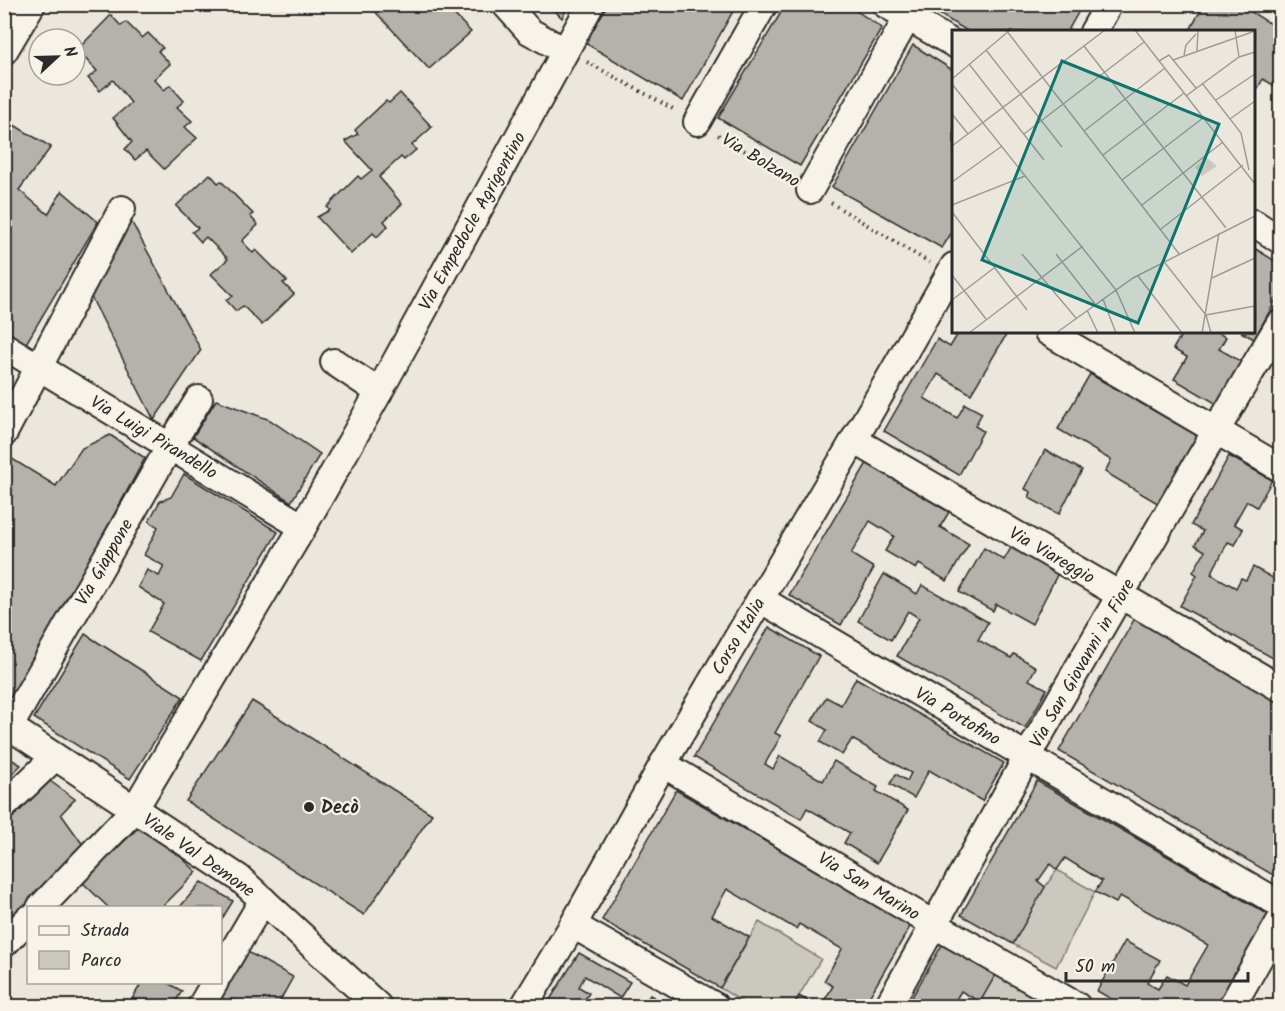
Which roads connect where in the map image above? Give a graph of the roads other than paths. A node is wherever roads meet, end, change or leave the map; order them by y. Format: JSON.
{"nodes":[{"id":1,"x":32,"y":4,"type":"edge"},
{"id":2,"x":505,"y":4,"type":"edge"},
{"id":3,"x":591,"y":4,"type":"edge"},
{"id":4,"x":764,"y":4,"type":"edge"},
{"id":5,"x":885,"y":4,"type":"edge"},
{"id":6,"x":1109,"y":4,"type":"edge"},
{"id":7,"x":912,"y":11,"type":"edge"},
{"id":8,"x":1094,"y":30,"type":"edge"},
{"id":9,"x":952,"y":42,"type":"edge"},
{"id":10,"x":4,"y":51,"type":"edge"},
{"id":11,"x":565,"y":51,"type":"junction"},
{"id":12,"x":697,"y":122,"type":"road end"},
{"id":13,"x":810,"y":190,"type":"road end"},
{"id":14,"x":122,"y":209,"type":"dead end"},
{"id":15,"x":1255,"y":224,"type":"edge"},
{"id":16,"x":1281,"y":240,"type":"edge"},
{"id":17,"x":952,"y":272,"type":"edge"},
{"id":18,"x":1281,"y":323,"type":"edge"},
{"id":19,"x":1050,"y":333,"type":"edge"},
{"id":20,"x":4,"y":346,"type":"edge"},
{"id":21,"x":334,"y":362,"type":"dead end"},
{"id":22,"x":38,"y":367,"type":"junction"},
{"id":23,"x":379,"y":392,"type":"junction"},
{"id":24,"x":199,"y":399,"type":"dead end"},
{"id":25,"x":1216,"y":430,"type":"junction"},
{"id":26,"x":4,"y":433,"type":"edge"},
{"id":27,"x":854,"y":440,"type":"junction"},
{"id":28,"x":170,"y":446,"type":"junction"},
{"id":29,"x":1281,"y":468,"type":"edge"},
{"id":30,"x":303,"y":528,"type":"junction"},
{"id":31,"x":1121,"y":595,"type":"junction"},
{"id":32,"x":760,"y":599,"type":"junction"},
{"id":33,"x":1281,"y":688,"type":"edge"},
{"id":34,"x":7,"y":725,"type":"edge"},
{"id":35,"x":1028,"y":757,"type":"junction"},
{"id":36,"x":55,"y":758,"type":"junction"},
{"id":37,"x":663,"y":764,"type":"junction"},
{"id":38,"x":4,"y":806,"type":"edge"},
{"id":39,"x":134,"y":810,"type":"junction"},
{"id":40,"x":263,"y":900,"type":"junction"},
{"id":41,"x":1281,"y":904,"type":"edge"},
{"id":42,"x":42,"y":906,"type":"edge"},
{"id":43,"x":27,"y":920,"type":"edge"},
{"id":44,"x":1281,"y":921,"type":"edge"},
{"id":45,"x":573,"y":925,"type":"junction"},
{"id":46,"x":935,"y":925,"type":"junction"},
{"id":47,"x":4,"y":944,"type":"edge"},
{"id":48,"x":222,"y":970,"type":"edge"},
{"id":49,"x":214,"y":984,"type":"edge"},
{"id":50,"x":201,"y":1006,"type":"edge"},
{"id":51,"x":378,"y":1006,"type":"edge"},
{"id":52,"x":524,"y":1006,"type":"edge"},
{"id":53,"x":715,"y":1006,"type":"edge"},
{"id":54,"x":888,"y":1006,"type":"edge"},
{"id":55,"x":1077,"y":1006,"type":"edge"},
{"id":56,"x":1232,"y":1006,"type":"edge"}],
"edges":[{"from":1,"to":10,"type":"street"},
{"from":2,"to":11,"type":"street"},
{"from":3,"to":11,"type":"street","name":"Via Empedocle Agrigentino"},
{"from":4,"to":12,"type":"street"},
{"from":5,"to":7,"type":"street"},
{"from":6,"to":8,"type":"street"},
{"from":7,"to":9,"type":"street"},
{"from":7,"to":13,"type":"street"},
{"from":11,"to":23,"type":"street","name":"Via Empedocle Agrigentino"},
{"from":14,"to":22,"type":"street"},
{"from":15,"to":16,"type":"street"},
{"from":17,"to":27,"type":"street","name":"Corso Italia"},
{"from":18,"to":25,"type":"street","name":"Via San Giovanni in Fiore"},
{"from":19,"to":25,"type":"street"},
{"from":20,"to":22,"type":"street","name":"Via Luigi Pirandello"},
{"from":21,"to":23,"type":"street"},
{"from":22,"to":26,"type":"street"},
{"from":22,"to":28,"type":"street","name":"Via Luigi Pirandello"},
{"from":23,"to":30,"type":"street","name":"Via Empedocle Agrigentino"},
{"from":24,"to":28,"type":"street","name":"Via Giappone"},
{"from":25,"to":29,"type":"street"},
{"from":25,"to":31,"type":"street","name":"Via San Giovanni in Fiore"},
{"from":27,"to":31,"type":"street","name":"Via Viareggio"},
{"from":27,"to":32,"type":"street","name":"Corso Italia"},
{"from":28,"to":30,"type":"street","name":"Via Luigi Pirandello"},
{"from":28,"to":34,"type":"street","name":"Via Giappone"},
{"from":30,"to":39,"type":"street","name":"Via Empedocle Agrigentino"},
{"from":31,"to":33,"type":"street","name":"Via Viareggio"},
{"from":31,"to":35,"type":"street","name":"Via San Giovanni in Fiore"},
{"from":32,"to":35,"type":"street","name":"Via Portofino"},
{"from":32,"to":37,"type":"street","name":"Corso Italia"},
{"from":34,"to":36,"type":"street","name":"Viale Val Demone"},
{"from":35,"to":41,"type":"street","name":"Via Portofino"},
{"from":35,"to":46,"type":"street","name":"Via San Giovanni in Fiore"},
{"from":36,"to":38,"type":"street"},
{"from":36,"to":39,"type":"street","name":"Viale Val Demone"},
{"from":37,"to":45,"type":"street","name":"Corso Italia"},
{"from":37,"to":46,"type":"street","name":"Via San Marino"},
{"from":39,"to":40,"type":"street","name":"Viale Val Demone"},
{"from":39,"to":42,"type":"street","name":"Via Empedocle Agrigentino"},
{"from":40,"to":48,"type":"street"},
{"from":40,"to":51,"type":"street","name":"Viale Val Demone"},
{"from":43,"to":47,"type":"street"},
{"from":44,"to":56,"type":"street"},
{"from":45,"to":52,"type":"street","name":"Corso Italia"},
{"from":45,"to":53,"type":"street"},
{"from":46,"to":54,"type":"street","name":"Via San Giovanni in Fiore"},
{"from":46,"to":55,"type":"street","name":"Via San Marino"},
{"from":49,"to":50,"type":"street"}]}
